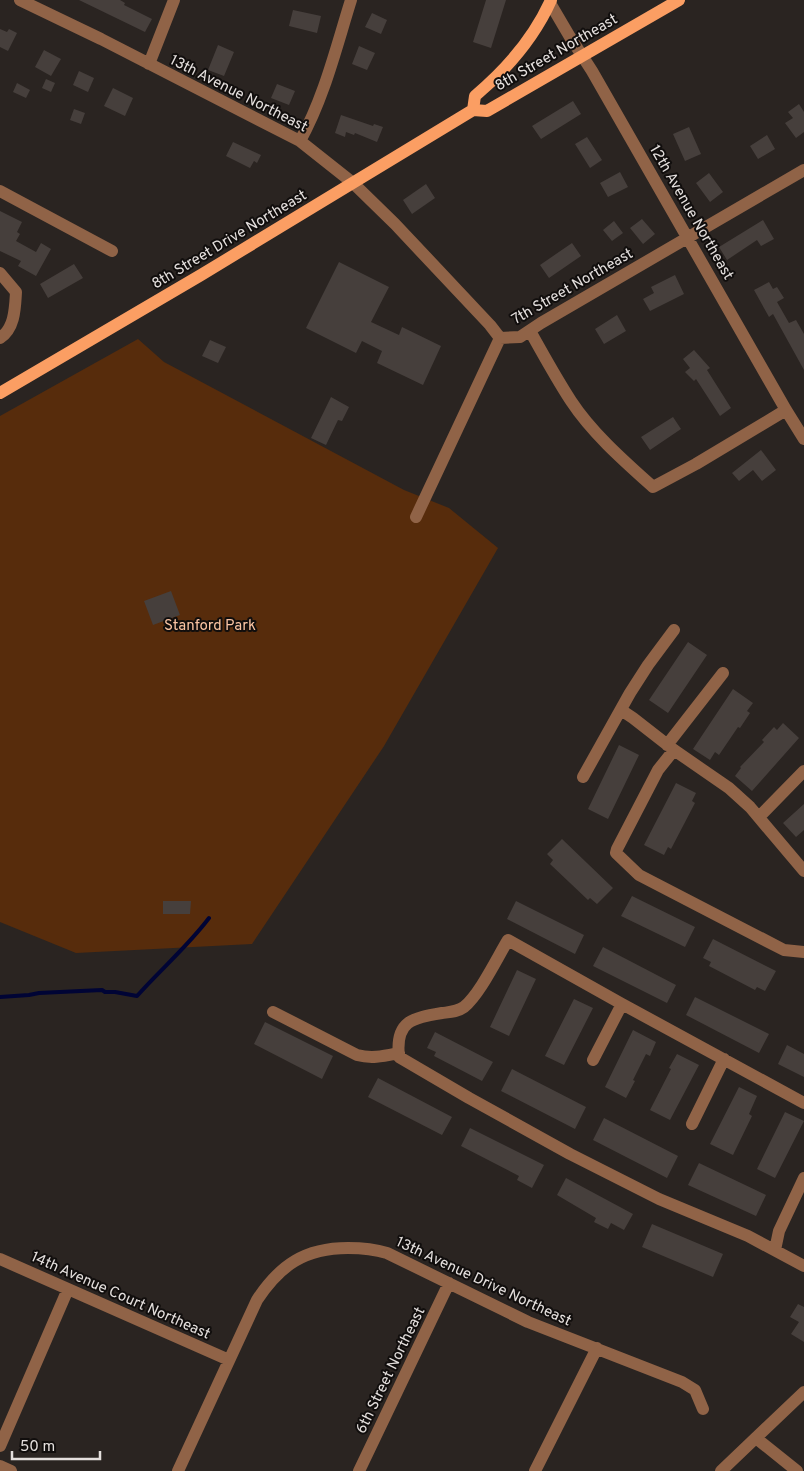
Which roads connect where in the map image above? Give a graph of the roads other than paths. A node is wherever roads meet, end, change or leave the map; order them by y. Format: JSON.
{"nodes":[{"id":1,"x":20,"y":0,"type":"edge"},
{"id":2,"x":174,"y":0,"type":"edge"},
{"id":3,"x":351,"y":0,"type":"edge"},
{"id":4,"x":679,"y":0,"type":"edge"},
{"id":5,"x":550,"y":1,"type":"edge"},
{"id":6,"x":583,"y":56,"type":"junction"},
{"id":7,"x":149,"y":64,"type":"junction"},
{"id":8,"x":473,"y":110,"type":"junction"},
{"id":9,"x":300,"y":142,"type":"junction"},
{"id":10,"x":804,"y":170,"type":"edge"},
{"id":11,"x":353,"y":183,"type":"junction"},
{"id":12,"x":0,"y":191,"type":"edge"},
{"id":13,"x":687,"y":238,"type":"junction"},
{"id":14,"x":112,"y":252,"type":"dead end"},
{"id":15,"x":0,"y":273,"type":"edge"},
{"id":16,"x":530,"y":331,"type":"junction"},
{"id":17,"x":0,"y":338,"type":"edge"},
{"id":18,"x":500,"y":338,"type":"junction"},
{"id":19,"x":0,"y":394,"type":"edge"},
{"id":20,"x":786,"y":410,"type":"junction"},
{"id":21,"x":804,"y":439,"type":"edge"},
{"id":22,"x":416,"y":516,"type":"dead end"},
{"id":23,"x":674,"y":630,"type":"dead end"},
{"id":24,"x":723,"y":673,"type":"dead end"},
{"id":25,"x":621,"y":710,"type":"junction"},
{"id":26,"x":671,"y":747,"type":"junction"},
{"id":27,"x":804,"y":771,"type":"edge"},
{"id":28,"x":583,"y":777,"type":"dead end"},
{"id":29,"x":759,"y":817,"type":"junction"},
{"id":30,"x":804,"y":871,"type":"edge"},
{"id":31,"x":804,"y":952,"type":"edge"},
{"id":32,"x":622,"y":1004,"type":"junction"},
{"id":33,"x":273,"y":1012,"type":"dead end"},
{"id":34,"x":399,"y":1052,"type":"junction"},
{"id":35,"x":724,"y":1059,"type":"junction"},
{"id":36,"x":593,"y":1060,"type":"dead end"},
{"id":37,"x":804,"y":1103,"type":"edge"},
{"id":38,"x":692,"y":1124,"type":"dead end"},
{"id":39,"x":804,"y":1178,"type":"edge"},
{"id":40,"x":775,"y":1250,"type":"junction"},
{"id":41,"x":0,"y":1259,"type":"edge"},
{"id":42,"x":804,"y":1266,"type":"edge"},
{"id":43,"x":449,"y":1283,"type":"junction"},
{"id":44,"x":68,"y":1289,"type":"junction"},
{"id":45,"x":597,"y":1348,"type":"junction"},
{"id":46,"x":230,"y":1360,"type":"junction"},
{"id":47,"x":804,"y":1392,"type":"edge"},
{"id":48,"x":703,"y":1409,"type":"dead end"},
{"id":49,"x":756,"y":1438,"type":"junction"},
{"id":50,"x":0,"y":1446,"type":"edge"},
{"id":51,"x":0,"y":1466,"type":"edge"},
{"id":52,"x":11,"y":1471,"type":"edge"},
{"id":53,"x":178,"y":1471,"type":"edge"},
{"id":54,"x":359,"y":1471,"type":"edge"},
{"id":55,"x":535,"y":1471,"type":"edge"},
{"id":56,"x":721,"y":1471,"type":"edge"},
{"id":57,"x":797,"y":1471,"type":"edge"}],
"edges":[{"from":1,"to":7,"type":"street","name":"13th Avenue Northeast"},
{"from":2,"to":7,"type":"street"},
{"from":3,"to":9,"type":"street"},
{"from":4,"to":6,"type":"main road","name":"8th Street Northeast"},
{"from":5,"to":6,"type":"street","name":"12th Avenue Northeast"},
{"from":5,"to":8,"type":"main road"},
{"from":6,"to":8,"type":"main road","name":"8th Street Northeast"},
{"from":6,"to":13,"type":"street","name":"12th Avenue Northeast"},
{"from":7,"to":9,"type":"street","name":"13th Avenue Northeast"},
{"from":8,"to":11,"type":"main road","name":"8th Street Drive Northeast"},
{"from":9,"to":11,"type":"street","name":"13th Avenue Northeast"},
{"from":10,"to":13,"type":"street","name":"7th Street Northeast"},
{"from":11,"to":18,"type":"street","name":"13th Avenue Northeast"},
{"from":11,"to":19,"type":"main road","name":"8th Street Drive Northeast"},
{"from":12,"to":14,"type":"street"},
{"from":13,"to":16,"type":"street","name":"7th Street Northeast"},
{"from":13,"to":20,"type":"street","name":"12th Avenue Northeast"},
{"from":15,"to":17,"type":"street"},
{"from":16,"to":18,"type":"street","name":"7th Street Northeast"},
{"from":16,"to":20,"type":"street"},
{"from":18,"to":22,"type":"street","name":"7th Street Northeast"},
{"from":20,"to":21,"type":"street","name":"12th Avenue Northeast"},
{"from":23,"to":25,"type":"street"},
{"from":24,"to":26,"type":"street"},
{"from":25,"to":26,"type":"street"},
{"from":25,"to":28,"type":"street"},
{"from":26,"to":29,"type":"street"},
{"from":26,"to":31,"type":"street"},
{"from":27,"to":29,"type":"street"},
{"from":29,"to":30,"type":"street"},
{"from":32,"to":34,"type":"street"},
{"from":32,"to":35,"type":"street"},
{"from":32,"to":36,"type":"street"},
{"from":33,"to":34,"type":"street"},
{"from":34,"to":40,"type":"street"},
{"from":35,"to":37,"type":"street"},
{"from":35,"to":38,"type":"street"},
{"from":39,"to":40,"type":"street"},
{"from":40,"to":42,"type":"street"},
{"from":41,"to":44,"type":"street","name":"14th Avenue Court Northeast"},
{"from":43,"to":45,"type":"street","name":"13th Avenue Drive Northeast"},
{"from":43,"to":46,"type":"street","name":"13th Avenue Drive Northeast"},
{"from":43,"to":54,"type":"street","name":"6th Street Northeast"},
{"from":44,"to":46,"type":"street","name":"14th Avenue Court Northeast"},
{"from":44,"to":50,"type":"street"},
{"from":45,"to":48,"type":"street","name":"13th Avenue Drive Northeast"},
{"from":45,"to":55,"type":"street"},
{"from":46,"to":53,"type":"street","name":"13th Avenue Drive Northeast"},
{"from":47,"to":49,"type":"street"},
{"from":49,"to":56,"type":"street"},
{"from":49,"to":57,"type":"street"},
{"from":51,"to":52,"type":"street"}]}
